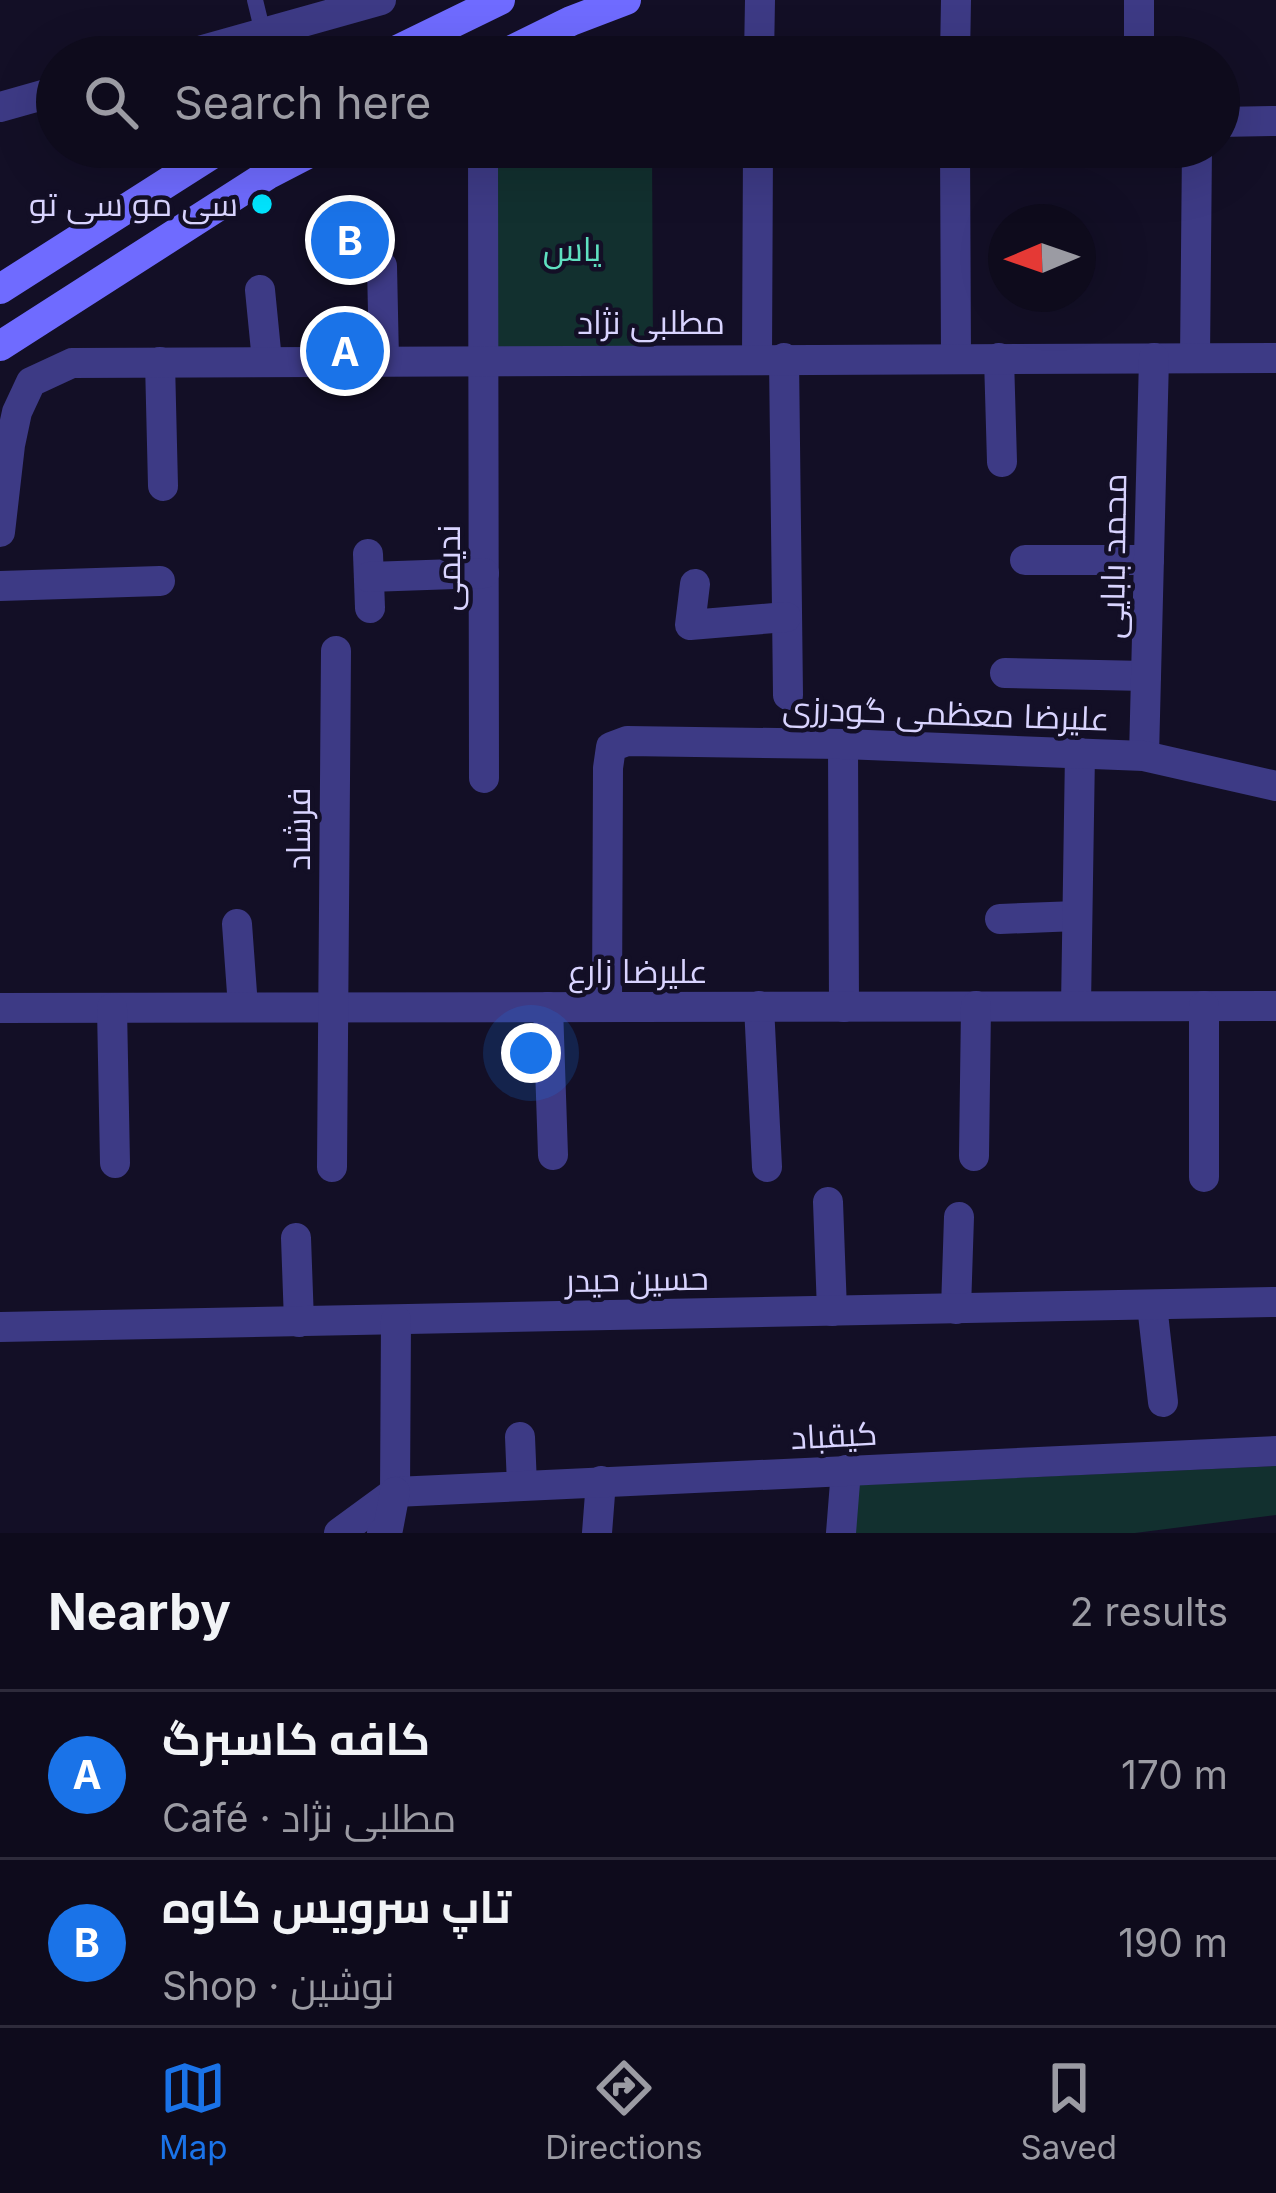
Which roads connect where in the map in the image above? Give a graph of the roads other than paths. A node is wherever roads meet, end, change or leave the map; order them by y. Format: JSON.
{"nodes":[{"id":1,"x":255,"y":0,"type":"edge"},
{"id":2,"x":381,"y":0,"type":"edge"},
{"id":3,"x":500,"y":0,"type":"edge"},
{"id":4,"x":626,"y":0,"type":"edge"},
{"id":5,"x":760,"y":0,"type":"edge"},
{"id":6,"x":956,"y":0,"type":"edge"},
{"id":7,"x":1139,"y":0,"type":"edge"},
{"id":8,"x":263,"y":33,"type":"junction"},
{"id":9,"x":252,"y":36,"type":"edge"},
{"id":10,"x":425,"y":36,"type":"edge"},
{"id":11,"x":541,"y":36,"type":"edge"},
{"id":12,"x":759,"y":36,"type":"edge"},
{"id":13,"x":956,"y":36,"type":"edge"},
{"id":14,"x":1139,"y":36,"type":"edge"},
{"id":15,"x":36,"y":97,"type":"edge"},
{"id":16,"x":0,"y":107,"type":"edge"},
{"id":17,"x":1276,"y":121,"type":"edge"},
{"id":18,"x":1240,"y":122,"type":"edge"},
{"id":19,"x":191,"y":168,"type":"edge"},
{"id":20,"x":280,"y":168,"type":"edge"},
{"id":21,"x":483,"y":168,"type":"edge"},
{"id":22,"x":759,"y":168,"type":"edge"},
{"id":23,"x":955,"y":168,"type":"edge"},
{"id":24,"x":1197,"y":168,"type":"edge"},
{"id":25,"x":382,"y":266,"type":"dead end"},
{"id":26,"x":0,"y":290,"type":"edge"},
{"id":27,"x":260,"y":290,"type":"dead end"},
{"id":28,"x":0,"y":346,"type":"edge"},
{"id":29,"x":485,"y":358,"type":"junction"},
{"id":30,"x":770,"y":358,"type":"junction"},
{"id":31,"x":956,"y":358,"type":"junction"},
{"id":32,"x":999,"y":358,"type":"junction"},
{"id":33,"x":1154,"y":358,"type":"junction"},
{"id":34,"x":1195,"y":358,"type":"junction"},
{"id":35,"x":1276,"y":358,"type":"edge"},
{"id":36,"x":384,"y":360,"type":"junction"},
{"id":37,"x":267,"y":361,"type":"junction"},
{"id":38,"x":160,"y":362,"type":"junction"},
{"id":39,"x":1002,"y":462,"type":"dead end"},
{"id":40,"x":163,"y":486,"type":"dead end"},
{"id":41,"x":0,"y":532,"type":"edge"},
{"id":42,"x":1024,"y":560,"type":"dead end"},
{"id":43,"x":1149,"y":560,"type":"junction"},
{"id":44,"x":484,"y":573,"type":"junction"},
{"id":45,"x":160,"y":581,"type":"dead end"},
{"id":46,"x":695,"y":584,"type":"dead end"},
{"id":47,"x":0,"y":586,"type":"edge"},
{"id":48,"x":370,"y":608,"type":"dead end"},
{"id":49,"x":787,"y":617,"type":"junction"},
{"id":50,"x":335,"y":651,"type":"dead end"},
{"id":51,"x":1005,"y":673,"type":"dead end"},
{"id":52,"x":1146,"y":676,"type":"junction"},
{"id":53,"x":788,"y":695,"type":"dead end"},
{"id":54,"x":843,"y":744,"type":"junction"},
{"id":55,"x":1080,"y":754,"type":"junction"},
{"id":56,"x":1144,"y":756,"type":"junction"},
{"id":57,"x":484,"y":778,"type":"dead end"},
{"id":58,"x":1276,"y":786,"type":"edge"},
{"id":59,"x":1077,"y":916,"type":"junction"},
{"id":60,"x":1000,"y":919,"type":"dead end"},
{"id":61,"x":237,"y":924,"type":"dead end"},
{"id":62,"x":759,"y":1006,"type":"junction"},
{"id":63,"x":844,"y":1006,"type":"junction"},
{"id":64,"x":976,"y":1006,"type":"junction"},
{"id":65,"x":1076,"y":1006,"type":"junction"},
{"id":66,"x":1204,"y":1006,"type":"junction"},
{"id":67,"x":1276,"y":1006,"type":"edge"},
{"id":68,"x":243,"y":1007,"type":"junction"},
{"id":69,"x":333,"y":1007,"type":"junction"},
{"id":70,"x":548,"y":1007,"type":"junction"},
{"id":71,"x":607,"y":1007,"type":"junction"},
{"id":72,"x":0,"y":1008,"type":"edge"},
{"id":73,"x":112,"y":1008,"type":"junction"},
{"id":74,"x":553,"y":1155,"type":"dead end"},
{"id":75,"x":974,"y":1156,"type":"dead end"},
{"id":76,"x":115,"y":1163,"type":"dead end"},
{"id":77,"x":332,"y":1167,"type":"dead end"},
{"id":78,"x":767,"y":1168,"type":"dead end"},
{"id":79,"x":1204,"y":1177,"type":"dead end"},
{"id":80,"x":828,"y":1202,"type":"dead end"},
{"id":81,"x":959,"y":1217,"type":"dead end"},
{"id":82,"x":296,"y":1238,"type":"dead end"},
{"id":83,"x":1276,"y":1302,"type":"edge"},
{"id":84,"x":1152,"y":1305,"type":"junction"},
{"id":85,"x":956,"y":1309,"type":"junction"},
{"id":86,"x":832,"y":1311,"type":"junction"},
{"id":87,"x":396,"y":1320,"type":"junction"},
{"id":88,"x":298,"y":1322,"type":"junction"},
{"id":89,"x":0,"y":1328,"type":"edge"},
{"id":90,"x":1163,"y":1402,"type":"dead end"},
{"id":91,"x":520,"y":1437,"type":"dead end"},
{"id":92,"x":1276,"y":1451,"type":"edge"},
{"id":93,"x":846,"y":1470,"type":"junction"},
{"id":94,"x":601,"y":1481,"type":"junction"},
{"id":95,"x":522,"y":1485,"type":"junction"},
{"id":96,"x":395,"y":1492,"type":"junction"},
{"id":97,"x":339,"y":1533,"type":"edge"},
{"id":98,"x":382,"y":1533,"type":"edge"},
{"id":99,"x":597,"y":1533,"type":"edge"},
{"id":100,"x":841,"y":1533,"type":"edge"}],
"edges":[{"from":1,"to":8,"type":"lane"},
{"from":2,"to":8,"type":"street"},
{"from":3,"to":10,"type":"main road"},
{"from":4,"to":11,"type":"main road"},
{"from":5,"to":12,"type":"street"},
{"from":6,"to":13,"type":"street"},
{"from":7,"to":14,"type":"street"},
{"from":8,"to":9,"type":"street"},
{"from":15,"to":16,"type":"street"},
{"from":17,"to":18,"type":"street"},
{"from":19,"to":26,"type":"main road"},
{"from":20,"to":28,"type":"main road"},
{"from":21,"to":29,"type":"street","name":"ندیمی"},
{"from":22,"to":30,"type":"street"},
{"from":23,"to":31,"type":"street"},
{"from":24,"to":34,"type":"street"},
{"from":25,"to":36,"type":"street"},
{"from":27,"to":37,"type":"street"},
{"from":29,"to":30,"type":"street","name":"مطلبی نژاد"},
{"from":29,"to":36,"type":"street","name":"مطلبی نژاد"},
{"from":29,"to":44,"type":"street","name":"ندیمی"},
{"from":30,"to":31,"type":"street","name":"مطلبی نژاد"},
{"from":30,"to":49,"type":"street"},
{"from":31,"to":32,"type":"street","name":"مطلبی نژاد"},
{"from":32,"to":33,"type":"street","name":"مطلبی نژاد"},
{"from":32,"to":39,"type":"street"},
{"from":33,"to":34,"type":"street","name":"مطلبی نژاد"},
{"from":33,"to":43,"type":"street","name":"محمد بابایی"},
{"from":34,"to":35,"type":"street","name":"مطلبی نژاد"},
{"from":36,"to":37,"type":"street","name":"مطلبی نژاد"},
{"from":37,"to":38,"type":"street","name":"مطلبی نژاد"},
{"from":38,"to":40,"type":"street"},
{"from":38,"to":41,"type":"street","name":"مطلبی نژاد"},
{"from":42,"to":43,"type":"street"},
{"from":43,"to":52,"type":"street","name":"محمد بابایی"},
{"from":44,"to":48,"type":"street"},
{"from":44,"to":57,"type":"street","name":"ندیمی"},
{"from":45,"to":47,"type":"street"},
{"from":46,"to":49,"type":"street"},
{"from":49,"to":53,"type":"street"},
{"from":50,"to":69,"type":"street","name":"فرشاد"},
{"from":51,"to":52,"type":"street"},
{"from":52,"to":56,"type":"street","name":"محمد بابایی"},
{"from":54,"to":55,"type":"street","name":"علیرضا معظمی گودرزی"},
{"from":54,"to":63,"type":"street"},
{"from":54,"to":71,"type":"street","name":"علیرضا معظمی گودرزی"},
{"from":55,"to":56,"type":"street","name":"علیرضا معظمی گودرزی"},
{"from":55,"to":59,"type":"street"},
{"from":56,"to":58,"type":"street","name":"علیرضا معظمی گودرزی"},
{"from":59,"to":60,"type":"street"},
{"from":59,"to":65,"type":"street"},
{"from":61,"to":68,"type":"street"},
{"from":62,"to":63,"type":"street","name":"علیرضا زارع"},
{"from":62,"to":71,"type":"street","name":"علیرضا زارع"},
{"from":62,"to":78,"type":"street"},
{"from":63,"to":64,"type":"street","name":"علیرضا زارع"},
{"from":64,"to":65,"type":"street","name":"علیرضا زارع"},
{"from":64,"to":75,"type":"street"},
{"from":65,"to":66,"type":"street","name":"علیرضا زارع"},
{"from":66,"to":67,"type":"street","name":"علیرضا زارع"},
{"from":66,"to":79,"type":"street"},
{"from":68,"to":69,"type":"street","name":"علیرضا زارع"},
{"from":68,"to":73,"type":"street","name":"علیرضا زارع"},
{"from":69,"to":70,"type":"street","name":"علیرضا زارع"},
{"from":69,"to":77,"type":"street","name":"فرشاد"},
{"from":70,"to":71,"type":"street","name":"علیرضا زارع"},
{"from":70,"to":74,"type":"street"},
{"from":72,"to":73,"type":"street","name":"علیرضا زارع"},
{"from":73,"to":76,"type":"street"},
{"from":80,"to":86,"type":"street"},
{"from":81,"to":85,"type":"street"},
{"from":82,"to":88,"type":"street"},
{"from":83,"to":84,"type":"street","name":"حسین حیدر"},
{"from":84,"to":85,"type":"street","name":"حسین حیدر"},
{"from":84,"to":90,"type":"street"},
{"from":85,"to":86,"type":"street","name":"حسین حیدر"},
{"from":86,"to":87,"type":"street","name":"حسین حیدر"},
{"from":87,"to":88,"type":"street","name":"حسین حیدر"},
{"from":87,"to":96,"type":"street"},
{"from":88,"to":89,"type":"street","name":"حسین حیدر"},
{"from":91,"to":95,"type":"street"},
{"from":92,"to":93,"type":"street","name":"کیقباد"},
{"from":93,"to":94,"type":"street","name":"کیقباد"},
{"from":93,"to":100,"type":"street"},
{"from":94,"to":95,"type":"street","name":"کیقباد"},
{"from":94,"to":99,"type":"street"},
{"from":95,"to":96,"type":"street","name":"کیقباد"},
{"from":96,"to":97,"type":"street"},
{"from":96,"to":98,"type":"street"}]}
